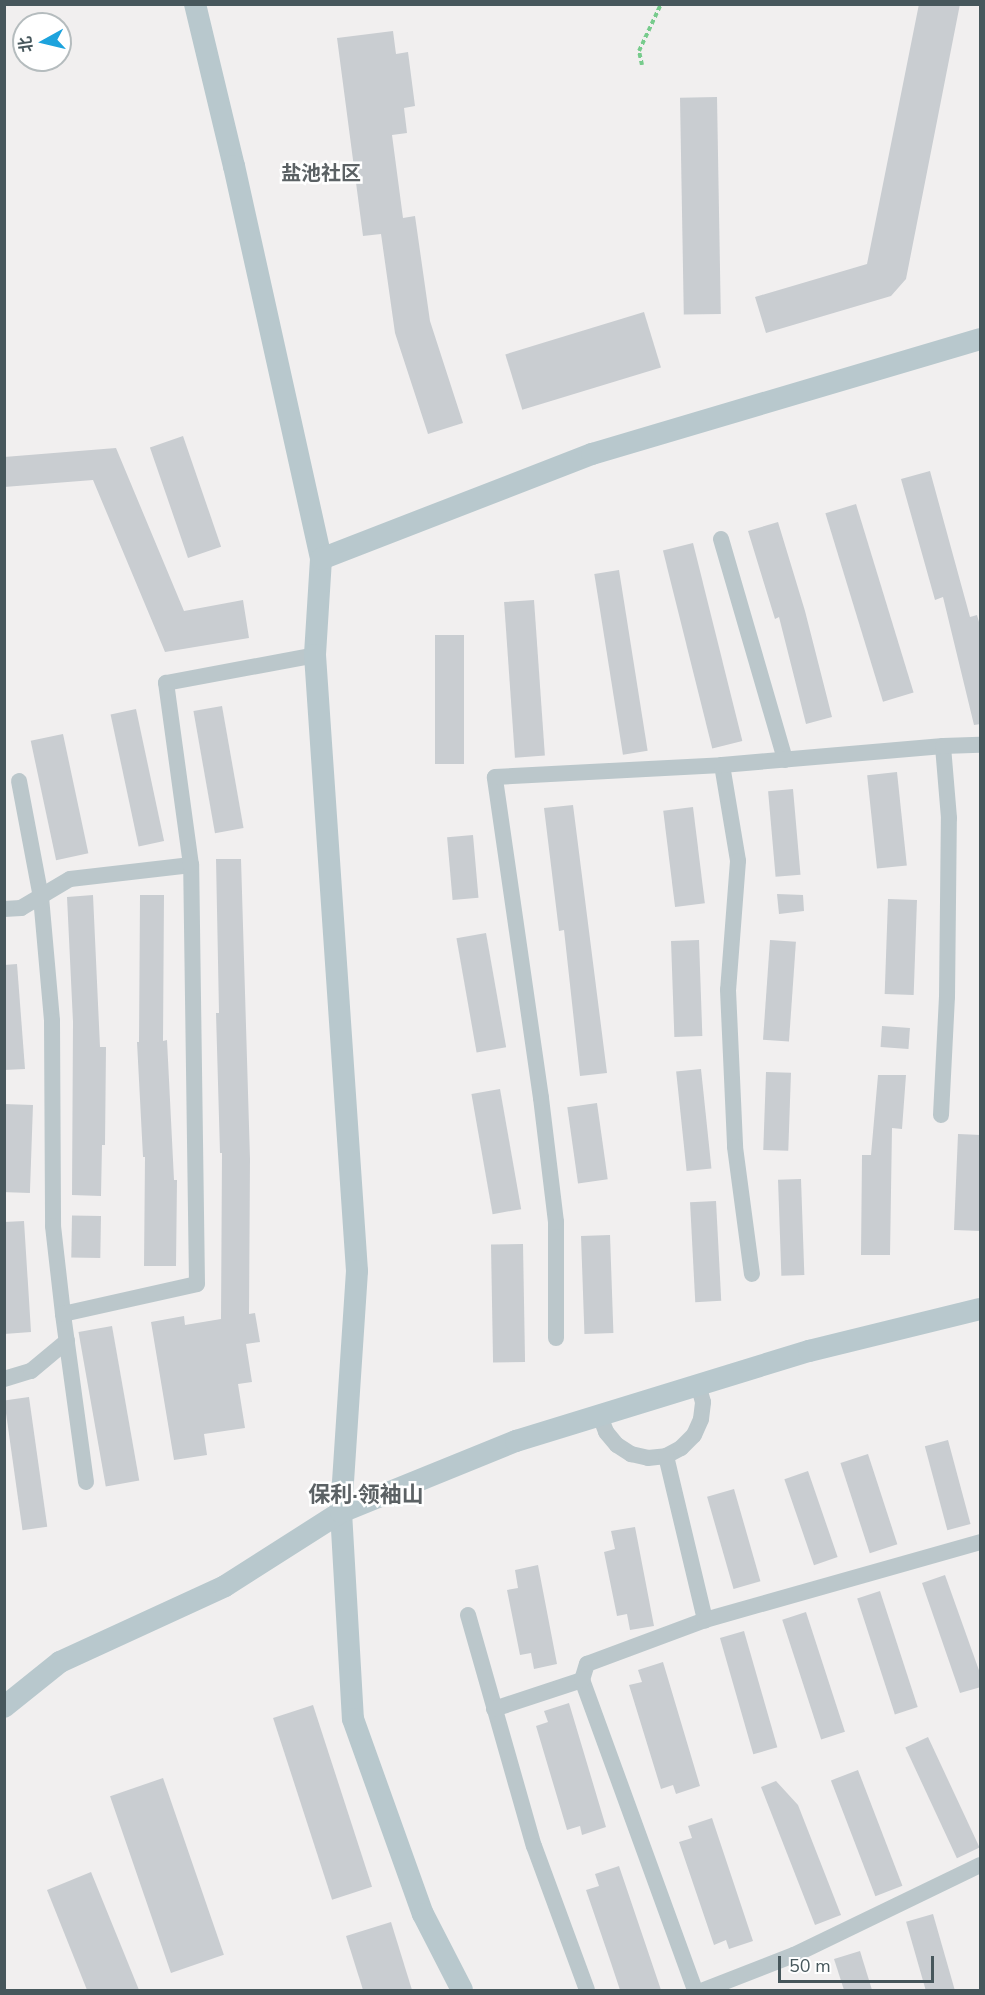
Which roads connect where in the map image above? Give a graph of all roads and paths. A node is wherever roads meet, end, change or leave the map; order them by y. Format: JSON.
{"nodes":[{"id":1,"x":195,"y":4,"type":"edge"},
{"id":2,"x":661,"y":4,"type":"edge"},
{"id":3,"x":642,"y":65,"type":"dead end"},
{"id":4,"x":981,"y":339,"type":"edge"},
{"id":5,"x":721,"y":538,"type":"dead end"},
{"id":6,"x":321,"y":559,"type":"junction"},
{"id":7,"x":315,"y":655,"type":"junction"},
{"id":8,"x":981,"y":745,"type":"edge"},
{"id":9,"x":943,"y":746,"type":"junction"},
{"id":10,"x":785,"y":760,"type":"junction"},
{"id":11,"x":722,"y":765,"type":"junction"},
{"id":12,"x":19,"y":781,"type":"dead end"},
{"id":13,"x":191,"y":865,"type":"junction"},
{"id":14,"x":40,"y":897,"type":"junction"},
{"id":15,"x":4,"y":909,"type":"edge"},
{"id":16,"x":941,"y":1115,"type":"dead end"},
{"id":17,"x":752,"y":1274,"type":"dead end"},
{"id":18,"x":981,"y":1309,"type":"edge"},
{"id":19,"x":63,"y":1314,"type":"junction"},
{"id":20,"x":556,"y":1338,"type":"dead end"},
{"id":21,"x":67,"y":1341,"type":"junction"},
{"id":22,"x":4,"y":1379,"type":"edge"},
{"id":23,"x":698,"y":1385,"type":"junction"},
{"id":24,"x":600,"y":1416,"type":"junction"},
{"id":25,"x":666,"y":1456,"type":"junction"},
{"id":26,"x":86,"y":1482,"type":"dead end"},
{"id":27,"x":341,"y":1512,"type":"junction"},
{"id":28,"x":981,"y":1542,"type":"edge"},
{"id":29,"x":468,"y":1615,"type":"dead end"},
{"id":30,"x":705,"y":1620,"type":"junction"},
{"id":31,"x":582,"y":1680,"type":"junction"},
{"id":32,"x":4,"y":1707,"type":"edge"},
{"id":33,"x":494,"y":1709,"type":"junction"},
{"id":34,"x":981,"y":1865,"type":"edge"},
{"id":35,"x":462,"y":1990,"type":"edge"},
{"id":36,"x":587,"y":1990,"type":"edge"},
{"id":37,"x":695,"y":1990,"type":"edge"},
{"id":38,"x":704,"y":1990,"type":"edge"}],
"edges":[{"from":1,"to":6,"type":"street"},
{"from":2,"to":3,"type":"path"},
{"from":4,"to":6,"type":"street"},
{"from":5,"to":10,"type":"street"},
{"from":6,"to":7,"type":"street"},
{"from":7,"to":13,"type":"street"},
{"from":7,"to":27,"type":"street"},
{"from":8,"to":9,"type":"street"},
{"from":9,"to":10,"type":"street"},
{"from":9,"to":16,"type":"street"},
{"from":10,"to":11,"type":"street"},
{"from":11,"to":17,"type":"street"},
{"from":11,"to":20,"type":"street"},
{"from":12,"to":14,"type":"street"},
{"from":13,"to":14,"type":"street"},
{"from":13,"to":19,"type":"street"},
{"from":14,"to":15,"type":"street"},
{"from":14,"to":19,"type":"street"},
{"from":18,"to":23,"type":"street"},
{"from":19,"to":21,"type":"street"},
{"from":21,"to":22,"type":"street"},
{"from":21,"to":26,"type":"street"},
{"from":23,"to":24,"type":"street"},
{"from":23,"to":25,"type":"street"},
{"from":24,"to":25,"type":"street"},
{"from":24,"to":27,"type":"street"},
{"from":25,"to":30,"type":"street"},
{"from":27,"to":32,"type":"street"},
{"from":27,"to":35,"type":"street"},
{"from":28,"to":30,"type":"street"},
{"from":29,"to":33,"type":"street"},
{"from":30,"to":31,"type":"street"},
{"from":31,"to":33,"type":"street"},
{"from":31,"to":37,"type":"street"},
{"from":33,"to":36,"type":"street"},
{"from":34,"to":38,"type":"street"}]}
